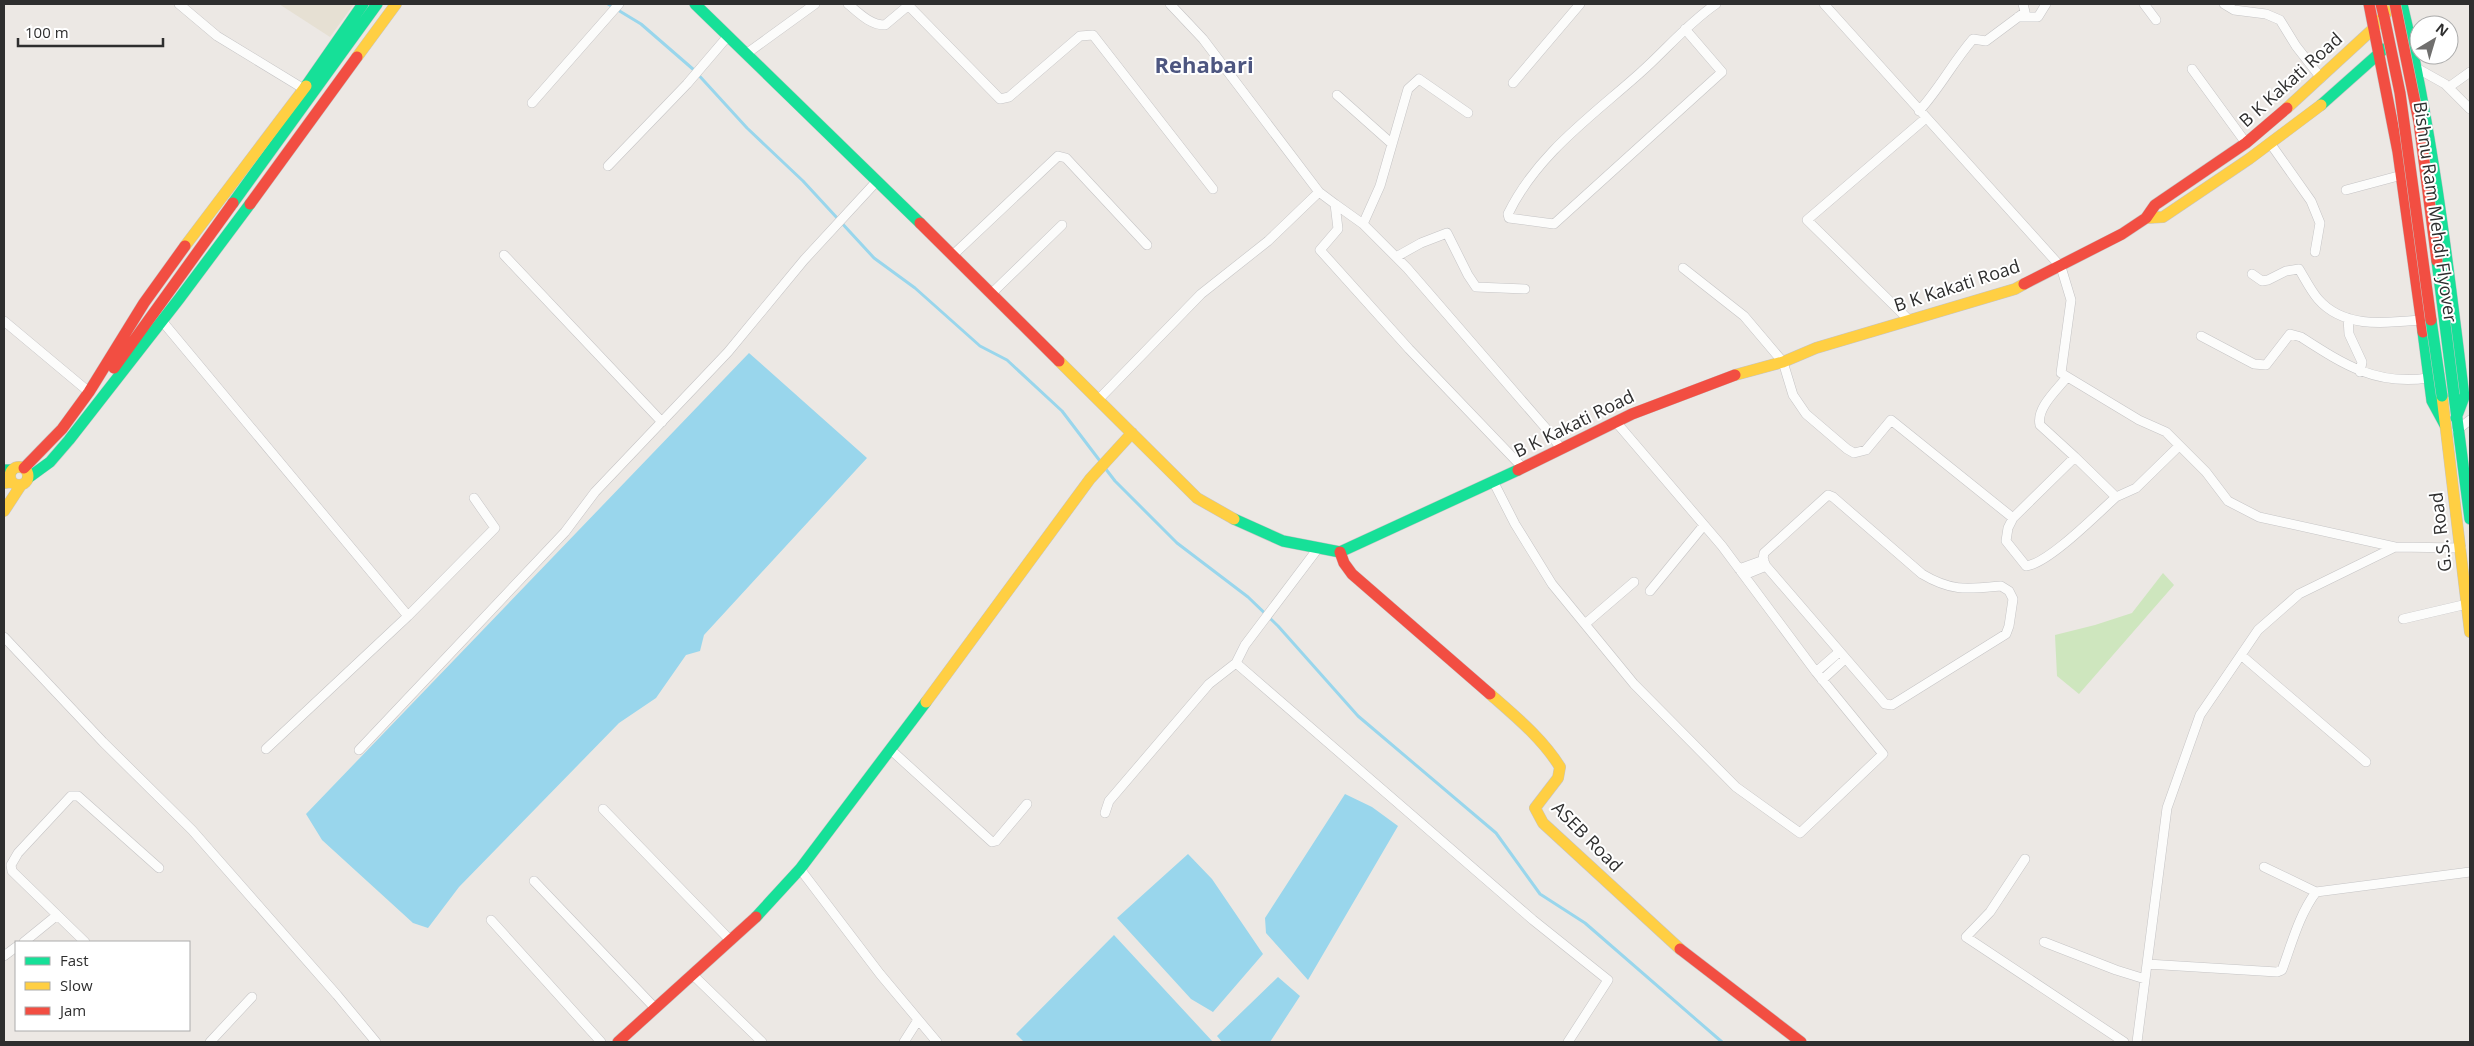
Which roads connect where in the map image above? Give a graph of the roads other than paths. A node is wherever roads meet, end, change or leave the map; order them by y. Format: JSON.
{"nodes":[{"id":1,"x":179,"y":4,"type":"edge"},
{"id":2,"x":363,"y":4,"type":"edge"},
{"id":3,"x":377,"y":4,"type":"edge"},
{"id":4,"x":396,"y":4,"type":"edge"},
{"id":5,"x":619,"y":4,"type":"edge"},
{"id":6,"x":694,"y":4,"type":"edge"},
{"id":7,"x":815,"y":4,"type":"edge"},
{"id":8,"x":848,"y":4,"type":"edge"},
{"id":9,"x":909,"y":4,"type":"edge"},
{"id":10,"x":1170,"y":4,"type":"edge"},
{"id":11,"x":1580,"y":4,"type":"edge"},
{"id":12,"x":1716,"y":4,"type":"edge"},
{"id":13,"x":1824,"y":4,"type":"edge"},
{"id":14,"x":2023,"y":4,"type":"edge"},
{"id":15,"x":2046,"y":4,"type":"edge"},
{"id":16,"x":2144,"y":4,"type":"edge"},
{"id":17,"x":2224,"y":4,"type":"edge"},
{"id":18,"x":2369,"y":4,"type":"edge"},
{"id":19,"x":2381,"y":4,"type":"edge"},
{"id":20,"x":2395,"y":4,"type":"edge"},
{"id":21,"x":2402,"y":4,"type":"edge"},
{"id":22,"x":2409,"y":4,"type":"edge"},
{"id":23,"x":2018,"y":17,"type":"junction"},
{"id":24,"x":2406,"y":18,"type":"junction"},
{"id":25,"x":2156,"y":20,"type":"dead end"},
{"id":26,"x":1685,"y":28,"type":"junction"},
{"id":27,"x":2374,"y":28,"type":"junction"},
{"id":28,"x":728,"y":36,"type":"junction"},
{"id":29,"x":746,"y":54,"type":"junction"},
{"id":30,"x":2380,"y":54,"type":"junction"},
{"id":31,"x":2418,"y":68,"type":"junction"},
{"id":32,"x":2192,"y":69,"type":"dead end"},
{"id":33,"x":2470,"y":72,"type":"edge"},
{"id":34,"x":2321,"y":78,"type":"junction"},
{"id":35,"x":1512,"y":84,"type":"dead end"},
{"id":36,"x":2449,"y":87,"type":"junction"},
{"id":37,"x":304,"y":89,"type":"junction"},
{"id":38,"x":1337,"y":95,"type":"dead end"},
{"id":39,"x":532,"y":103,"type":"dead end"},
{"id":40,"x":2470,"y":109,"type":"edge"},
{"id":41,"x":1468,"y":113,"type":"dead end"},
{"id":42,"x":1922,"y":115,"type":"junction"},
{"id":43,"x":1391,"y":143,"type":"junction"},
{"id":44,"x":2246,"y":143,"type":"junction"},
{"id":45,"x":2270,"y":143,"type":"junction"},
{"id":46,"x":2433,"y":159,"type":"junction"},
{"id":47,"x":608,"y":166,"type":"dead end"},
{"id":48,"x":2401,"y":170,"type":"junction"},
{"id":49,"x":876,"y":182,"type":"junction"},
{"id":50,"x":2437,"y":182,"type":"junction"},
{"id":51,"x":2404,"y":188,"type":"junction"},
{"id":52,"x":1213,"y":189,"type":"dead end"},
{"id":53,"x":2346,"y":190,"type":"dead end"},
{"id":54,"x":1319,"y":192,"type":"junction"},
{"id":55,"x":1335,"y":204,"type":"junction"},
{"id":56,"x":2146,"y":218,"type":"junction"},
{"id":57,"x":1363,"y":224,"type":"junction"},
{"id":58,"x":1062,"y":225,"type":"dead end"},
{"id":59,"x":1147,"y":245,"type":"dead end"},
{"id":60,"x":2315,"y":252,"type":"dead end"},
{"id":61,"x":504,"y":255,"type":"dead end"},
{"id":62,"x":952,"y":255,"type":"junction"},
{"id":63,"x":1396,"y":257,"type":"junction"},
{"id":64,"x":2061,"y":267,"type":"junction"},
{"id":65,"x":1683,"y":268,"type":"dead end"},
{"id":66,"x":2252,"y":274,"type":"dead end"},
{"id":67,"x":1525,"y":289,"type":"dead end"},
{"id":68,"x":991,"y":294,"type":"junction"},
{"id":69,"x":2348,"y":318,"type":"junction"},
{"id":70,"x":4,"y":320,"type":"edge"},
{"id":71,"x":1909,"y":320,"type":"junction"},
{"id":72,"x":2421,"y":320,"type":"junction"},
{"id":73,"x":162,"y":321,"type":"junction"},
{"id":74,"x":2201,"y":336,"type":"dead end"},
{"id":75,"x":1783,"y":362,"type":"junction"},
{"id":76,"x":113,"y":369,"type":"junction"},
{"id":77,"x":2360,"y":372,"type":"junction"},
{"id":78,"x":100,"y":374,"type":"junction"},
{"id":79,"x":2067,"y":377,"type":"junction"},
{"id":80,"x":2428,"y":378,"type":"junction"},
{"id":81,"x":114,"y":382,"type":"junction"},
{"id":82,"x":89,"y":392,"type":"junction"},
{"id":83,"x":1098,"y":400,"type":"junction"},
{"id":84,"x":2470,"y":420,"type":"edge"},
{"id":85,"x":662,"y":422,"type":"junction"},
{"id":86,"x":1616,"y":422,"type":"junction"},
{"id":87,"x":2453,"y":425,"type":"junction"},
{"id":88,"x":1132,"y":434,"type":"junction"},
{"id":89,"x":2179,"y":446,"type":"junction"},
{"id":90,"x":1561,"y":449,"type":"junction"},
{"id":91,"x":2075,"y":457,"type":"junction"},
{"id":92,"x":1523,"y":468,"type":"junction"},
{"id":93,"x":8,"y":470,"type":"edge"},
{"id":94,"x":18,"y":479,"type":"edge"},
{"id":95,"x":1493,"y":482,"type":"junction"},
{"id":96,"x":2468,"y":494,"type":"edge"},
{"id":97,"x":2116,"y":497,"type":"junction"},
{"id":98,"x":474,"y":498,"type":"dead end"},
{"id":99,"x":4,"y":511,"type":"edge"},
{"id":100,"x":2014,"y":518,"type":"junction"},
{"id":101,"x":2470,"y":520,"type":"edge"},
{"id":102,"x":1704,"y":525,"type":"junction"},
{"id":103,"x":2395,"y":547,"type":"junction"},
{"id":104,"x":2461,"y":548,"type":"junction"},
{"id":105,"x":1316,"y":551,"type":"junction"},
{"id":106,"x":1340,"y":552,"type":"junction"},
{"id":107,"x":1765,"y":563,"type":"junction"},
{"id":108,"x":1742,"y":572,"type":"junction"},
{"id":109,"x":1634,"y":582,"type":"dead end"},
{"id":110,"x":1650,"y":591,"type":"dead end"},
{"id":111,"x":2467,"y":604,"type":"junction"},
{"id":112,"x":408,"y":616,"type":"junction"},
{"id":113,"x":2403,"y":619,"type":"dead end"},
{"id":114,"x":1585,"y":624,"type":"junction"},
{"id":115,"x":2470,"y":632,"type":"edge"},
{"id":116,"x":4,"y":637,"type":"edge"},
{"id":117,"x":1842,"y":655,"type":"junction"},
{"id":118,"x":2241,"y":655,"type":"junction"},
{"id":119,"x":1236,"y":663,"type":"junction"},
{"id":120,"x":1819,"y":676,"type":"junction"},
{"id":121,"x":266,"y":749,"type":"dead end"},
{"id":122,"x":359,"y":750,"type":"dead end"},
{"id":123,"x":891,"y":750,"type":"junction"},
{"id":124,"x":2366,"y":762,"type":"dead end"},
{"id":125,"x":1027,"y":804,"type":"dead end"},
{"id":126,"x":602,"y":809,"type":"dead end"},
{"id":127,"x":1105,"y":813,"type":"dead end"},
{"id":128,"x":2025,"y":859,"type":"dead end"},
{"id":129,"x":2264,"y":867,"type":"dead end"},
{"id":130,"x":159,"y":868,"type":"dead end"},
{"id":131,"x":800,"y":869,"type":"junction"},
{"id":132,"x":2470,"y":872,"type":"edge"},
{"id":133,"x":534,"y":881,"type":"dead end"},
{"id":134,"x":2316,"y":892,"type":"junction"},
{"id":135,"x":56,"y":916,"type":"junction"},
{"id":136,"x":491,"y":920,"type":"dead end"},
{"id":137,"x":730,"y":940,"type":"junction"},
{"id":138,"x":25,"y":941,"type":"edge"},
{"id":139,"x":84,"y":941,"type":"edge"},
{"id":140,"x":2044,"y":942,"type":"dead end"},
{"id":141,"x":15,"y":948,"type":"edge"},
{"id":142,"x":4,"y":956,"type":"edge"},
{"id":143,"x":2147,"y":964,"type":"junction"},
{"id":144,"x":692,"y":974,"type":"junction"},
{"id":145,"x":2145,"y":979,"type":"junction"},
{"id":146,"x":252,"y":997,"type":"dead end"},
{"id":147,"x":655,"y":1008,"type":"junction"},
{"id":148,"x":918,"y":1020,"type":"junction"},
{"id":149,"x":210,"y":1042,"type":"edge"},
{"id":150,"x":376,"y":1042,"type":"edge"},
{"id":151,"x":600,"y":1042,"type":"edge"},
{"id":152,"x":618,"y":1042,"type":"edge"},
{"id":153,"x":762,"y":1042,"type":"edge"},
{"id":154,"x":904,"y":1042,"type":"edge"},
{"id":155,"x":937,"y":1042,"type":"edge"},
{"id":156,"x":1568,"y":1042,"type":"edge"},
{"id":157,"x":1801,"y":1042,"type":"edge"},
{"id":158,"x":2124,"y":1042,"type":"edge"},
{"id":159,"x":2137,"y":1042,"type":"edge"}],
"edges":[{"from":1,"to":37,"type":"street"},
{"from":2,"to":37,"type":"main road"},
{"from":3,"to":76,"type":"main road"},
{"from":4,"to":73,"type":"main road"},
{"from":5,"to":39,"type":"street"},
{"from":6,"to":28,"type":"main road"},
{"from":7,"to":29,"type":"street"},
{"from":8,"to":9,"type":"street"},
{"from":9,"to":52,"type":"street"},
{"from":10,"to":54,"type":"street"},
{"from":11,"to":35,"type":"street"},
{"from":12,"to":26,"type":"street"},
{"from":13,"to":42,"type":"street"},
{"from":14,"to":23,"type":"street"},
{"from":15,"to":23,"type":"street"},
{"from":16,"to":25,"type":"street"},
{"from":17,"to":34,"type":"street"},
{"from":18,"to":27,"type":"main road"},
{"from":19,"to":87,"type":"main road","name":"Bishnu Ram Mehdi Flyover","bridge":true},
{"from":20,"to":27,"type":"main road","name":"B K Kakati Road"},
{"from":20,"to":87,"type":"main road","name":"Bishnu Ram Mehdi Flyover","bridge":true},
{"from":21,"to":24,"type":"main road"},
{"from":22,"to":24,"type":"main road"},
{"from":23,"to":42,"type":"street"},
{"from":24,"to":30,"type":"main road"},
{"from":24,"to":31,"type":"main road"},
{"from":26,"to":26,"type":"street"},
{"from":27,"to":30,"type":"main road"},
{"from":27,"to":34,"type":"main road","name":"B K Kakati Road"},
{"from":28,"to":29,"type":"main road"},
{"from":28,"to":47,"type":"street"},
{"from":29,"to":49,"type":"main road"},
{"from":30,"to":31,"type":"street"},
{"from":30,"to":45,"type":"main road"},
{"from":30,"to":48,"type":"main road"},
{"from":31,"to":36,"type":"street"},
{"from":31,"to":46,"type":"main road"},
{"from":32,"to":44,"type":"street"},
{"from":33,"to":36,"type":"street"},
{"from":34,"to":44,"type":"main road","name":"B K Kakati Road"},
{"from":36,"to":40,"type":"street"},
{"from":37,"to":78,"type":"main road"},
{"from":38,"to":43,"type":"street"},
{"from":41,"to":43,"type":"street"},
{"from":42,"to":64,"type":"street"},
{"from":42,"to":71,"type":"street"},
{"from":43,"to":57,"type":"street"},
{"from":44,"to":56,"type":"main road","name":"B K Kakati Road"},
{"from":45,"to":56,"type":"main road"},
{"from":45,"to":60,"type":"street"},
{"from":46,"to":48,"type":"main road"},
{"from":46,"to":50,"type":"main road"},
{"from":48,"to":51,"type":"main road"},
{"from":48,"to":53,"type":"street"},
{"from":49,"to":62,"type":"main road"},
{"from":49,"to":85,"type":"street"},
{"from":50,"to":51,"type":"main road"},
{"from":50,"to":87,"type":"main road"},
{"from":51,"to":72,"type":"main road"},
{"from":54,"to":55,"type":"street"},
{"from":54,"to":83,"type":"street"},
{"from":55,"to":57,"type":"street"},
{"from":55,"to":92,"type":"street"},
{"from":56,"to":64,"type":"main road","name":"B K Kakati Road"},
{"from":57,"to":63,"type":"street"},
{"from":58,"to":68,"type":"street"},
{"from":59,"to":62,"type":"street"},
{"from":61,"to":85,"type":"street"},
{"from":62,"to":68,"type":"main road"},
{"from":63,"to":67,"type":"street"},
{"from":63,"to":90,"type":"street"},
{"from":64,"to":71,"type":"main road","name":"B K Kakati Road"},
{"from":64,"to":79,"type":"street"},
{"from":65,"to":75,"type":"street"},
{"from":66,"to":69,"type":"street"},
{"from":68,"to":83,"type":"main road"},
{"from":69,"to":72,"type":"street"},
{"from":69,"to":77,"type":"street"},
{"from":70,"to":82,"type":"street"},
{"from":71,"to":75,"type":"main road","name":"B K Kakati Road"},
{"from":72,"to":80,"type":"main road"},
{"from":73,"to":81,"type":"main road"},
{"from":73,"to":112,"type":"street"},
{"from":74,"to":77,"type":"street"},
{"from":75,"to":86,"type":"main road","name":"B K Kakati Road"},
{"from":75,"to":100,"type":"street"},
{"from":76,"to":78,"type":"main road"},
{"from":76,"to":81,"type":"main road"},
{"from":77,"to":80,"type":"street"},
{"from":78,"to":82,"type":"main road"},
{"from":79,"to":89,"type":"street"},
{"from":79,"to":91,"type":"street"},
{"from":80,"to":87,"type":"main road"},
{"from":81,"to":94,"type":"main road"},
{"from":82,"to":94,"type":"main road"},
{"from":83,"to":88,"type":"main road"},
{"from":84,"to":87,"type":"street"},
{"from":85,"to":122,"type":"street"},
{"from":86,"to":90,"type":"main road","name":"B K Kakati Road"},
{"from":86,"to":102,"type":"street"},
{"from":87,"to":96,"type":"main road","name":"G.S. Road"},
{"from":87,"to":104,"type":"main road","name":"G.S. Road"},
{"from":88,"to":105,"type":"main road"},
{"from":88,"to":123,"type":"main road"},
{"from":89,"to":97,"type":"street"},
{"from":89,"to":103,"type":"street"},
{"from":90,"to":92,"type":"main road","name":"B K Kakati Road"},
{"from":91,"to":97,"type":"street"},
{"from":91,"to":100,"type":"street"},
{"from":92,"to":95,"type":"main road","name":"B K Kakati Road"},
{"from":93,"to":94,"type":"main road"},
{"from":94,"to":99,"type":"main road"},
{"from":95,"to":106,"type":"main road","name":"B K Kakati Road"},
{"from":95,"to":114,"type":"street"},
{"from":96,"to":101,"type":"main road","name":"G.S. Road"},
{"from":97,"to":100,"type":"street"},
{"from":98,"to":112,"type":"street"},
{"from":102,"to":108,"type":"street"},
{"from":102,"to":110,"type":"street"},
{"from":103,"to":104,"type":"street"},
{"from":103,"to":118,"type":"street"},
{"from":104,"to":111,"type":"main road","name":"G.S. Road"},
{"from":105,"to":106,"type":"main road"},
{"from":105,"to":119,"type":"street"},
{"from":106,"to":157,"type":"main road","name":"ASEB Road"},
{"from":107,"to":108,"type":"street"},
{"from":107,"to":117,"type":"street"},
{"from":107,"to":117,"type":"street"},
{"from":108,"to":120,"type":"street"},
{"from":109,"to":114,"type":"street"},
{"from":111,"to":113,"type":"street"},
{"from":111,"to":115,"type":"main road","name":"G.S. Road"},
{"from":112,"to":121,"type":"street"},
{"from":114,"to":120,"type":"street"},
{"from":116,"to":150,"type":"street"},
{"from":117,"to":120,"type":"street"},
{"from":118,"to":124,"type":"street"},
{"from":118,"to":143,"type":"street"},
{"from":119,"to":127,"type":"street"},
{"from":119,"to":156,"type":"street"},
{"from":123,"to":125,"type":"street"},
{"from":123,"to":131,"type":"main road"},
{"from":126,"to":137,"type":"street"},
{"from":128,"to":158,"type":"street"},
{"from":129,"to":134,"type":"street"},
{"from":130,"to":135,"type":"street"},
{"from":131,"to":137,"type":"main road"},
{"from":131,"to":148,"type":"street"},
{"from":132,"to":134,"type":"street"},
{"from":133,"to":147,"type":"street"},
{"from":134,"to":143,"type":"street"},
{"from":135,"to":138,"type":"street"},
{"from":135,"to":139,"type":"street"},
{"from":136,"to":151,"type":"street"},
{"from":137,"to":144,"type":"main road"},
{"from":140,"to":145,"type":"street"},
{"from":141,"to":142,"type":"street"},
{"from":143,"to":145,"type":"street"},
{"from":144,"to":147,"type":"main road"},
{"from":144,"to":153,"type":"street"},
{"from":145,"to":159,"type":"street"},
{"from":146,"to":149,"type":"street"},
{"from":147,"to":152,"type":"main road"},
{"from":148,"to":154,"type":"street"},
{"from":148,"to":155,"type":"street"}]}
